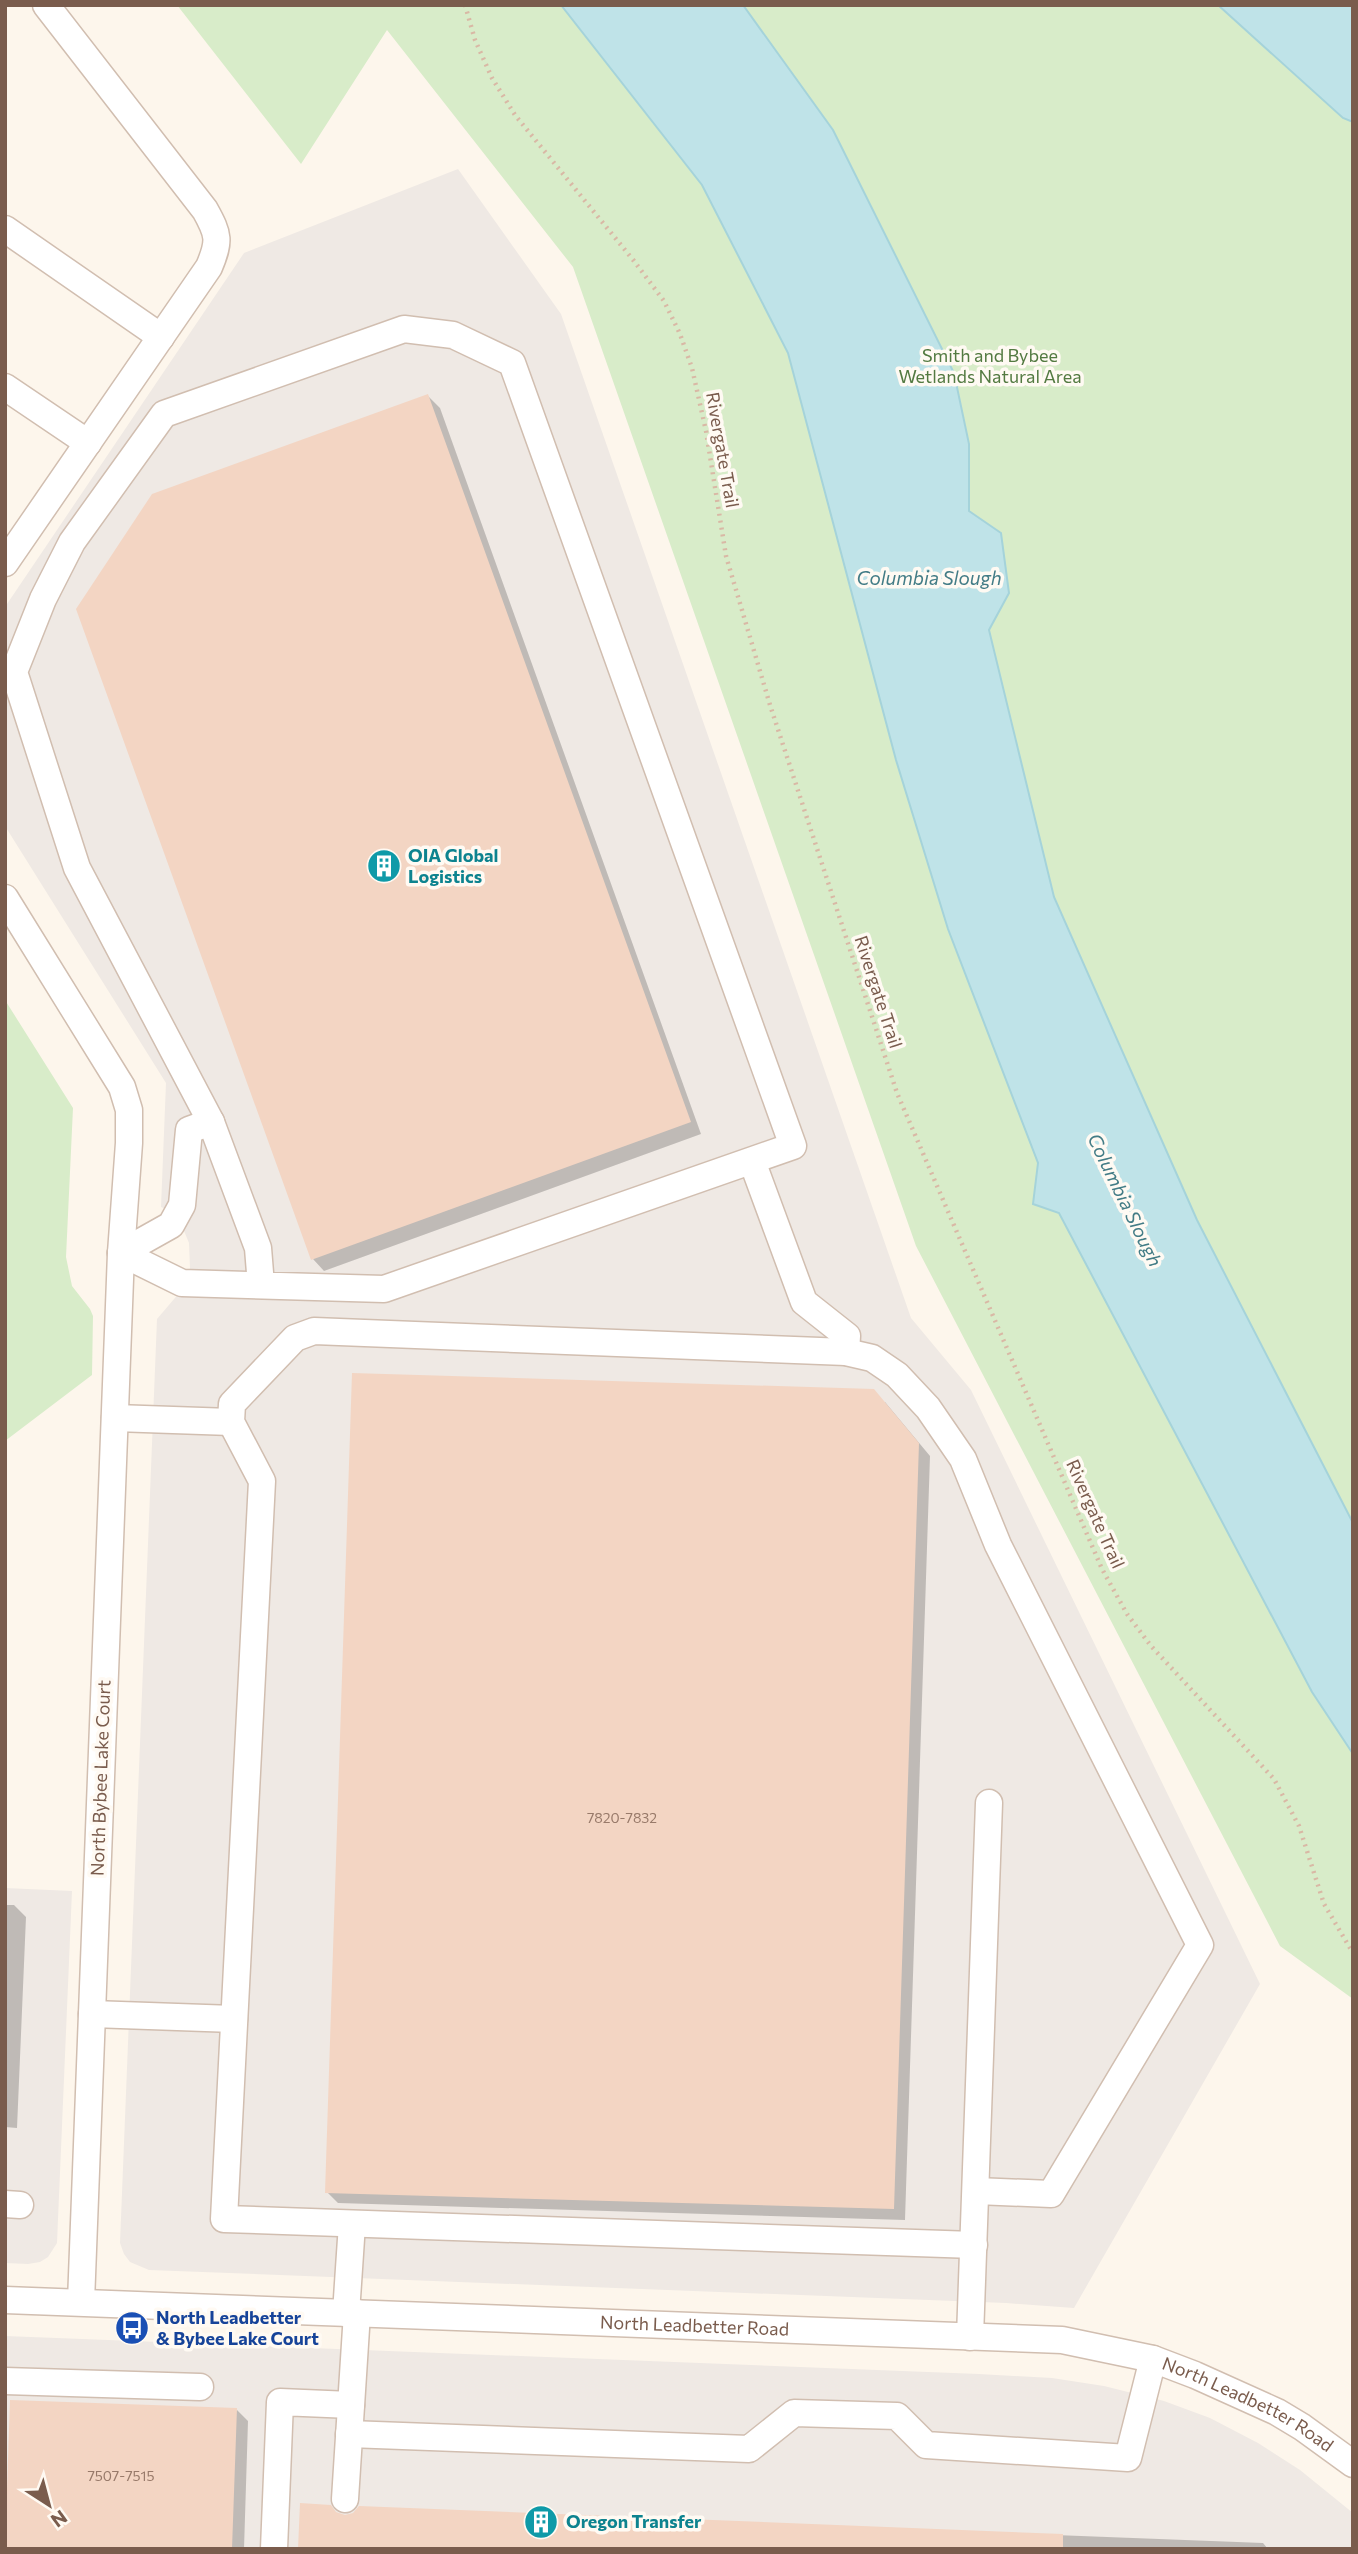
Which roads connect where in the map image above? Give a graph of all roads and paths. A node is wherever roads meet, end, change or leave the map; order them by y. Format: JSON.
{"nodes":[{"id":1,"x":46,"y":5,"type":"edge"},
{"id":2,"x":466,"y":5,"type":"edge"},
{"id":3,"x":5,"y":229,"type":"edge"},
{"id":4,"x":161,"y":337,"type":"junction"},
{"id":5,"x":5,"y":387,"type":"edge"},
{"id":6,"x":88,"y":443,"type":"junction"},
{"id":7,"x":8,"y":553,"type":"edge"},
{"id":8,"x":5,"y":898,"type":"edge"},
{"id":9,"x":211,"y":1122,"type":"junction"},
{"id":10,"x":752,"y":1161,"type":"junction"},
{"id":11,"x":121,"y":1253,"type":"junction"},
{"id":12,"x":261,"y":1285,"type":"junction"},
{"id":13,"x":846,"y":1352,"type":"junction"},
{"id":14,"x":115,"y":1418,"type":"junction"},
{"id":15,"x":231,"y":1422,"type":"junction"},
{"id":16,"x":989,"y":1803,"type":"dead end"},
{"id":17,"x":1353,"y":1953,"type":"edge"},
{"id":18,"x":92,"y":2014,"type":"junction"},
{"id":19,"x":234,"y":2020,"type":"junction"},
{"id":20,"x":975,"y":2191,"type":"junction"},
{"id":21,"x":352,"y":2224,"type":"junction"},
{"id":22,"x":974,"y":2245,"type":"junction"},
{"id":23,"x":5,"y":2300,"type":"edge"},
{"id":24,"x":82,"y":2302,"type":"junction"},
{"id":25,"x":352,"y":2313,"type":"junction"},
{"id":26,"x":970,"y":2337,"type":"junction"},
{"id":27,"x":1153,"y":2359,"type":"junction"},
{"id":28,"x":5,"y":2381,"type":"edge"},
{"id":29,"x":200,"y":2387,"type":"dead end"},
{"id":30,"x":351,"y":2405,"type":"junction"},
{"id":31,"x":349,"y":2434,"type":"junction"},
{"id":32,"x":1353,"y":2464,"type":"edge"},
{"id":33,"x":345,"y":2499,"type":"dead end"},
{"id":34,"x":274,"y":2549,"type":"edge"}],
"edges":[{"from":1,"to":4,"type":"street"},
{"from":2,"to":17,"type":"path","name":"Rivergate Trail"},
{"from":3,"to":4,"type":"street"},
{"from":4,"to":6,"type":"street"},
{"from":5,"to":6,"type":"street"},
{"from":6,"to":7,"type":"street"},
{"from":8,"to":11,"type":"street","name":"North Bybee Lake Court"},
{"from":9,"to":10,"type":"street"},
{"from":9,"to":11,"type":"street"},
{"from":9,"to":12,"type":"street"},
{"from":10,"to":12,"type":"street"},
{"from":10,"to":13,"type":"street"},
{"from":11,"to":12,"type":"street"},
{"from":11,"to":14,"type":"street","name":"North Bybee Lake Court"},
{"from":13,"to":15,"type":"street"},
{"from":13,"to":20,"type":"street"},
{"from":14,"to":15,"type":"street"},
{"from":14,"to":18,"type":"street","name":"North Bybee Lake Court"},
{"from":15,"to":19,"type":"street"},
{"from":16,"to":20,"type":"street"},
{"from":18,"to":19,"type":"street"},
{"from":18,"to":24,"type":"street","name":"North Bybee Lake Court"},
{"from":19,"to":21,"type":"street"},
{"from":20,"to":22,"type":"street"},
{"from":21,"to":22,"type":"street"},
{"from":21,"to":25,"type":"street"},
{"from":22,"to":26,"type":"street"},
{"from":23,"to":24,"type":"street","name":"North Leadbetter Road"},
{"from":24,"to":25,"type":"street","name":"North Leadbetter Road"},
{"from":25,"to":26,"type":"street","name":"North Leadbetter Road"},
{"from":25,"to":30,"type":"street"},
{"from":26,"to":27,"type":"street","name":"North Leadbetter Road"},
{"from":27,"to":31,"type":"street"},
{"from":27,"to":32,"type":"street","name":"North Leadbetter Road"},
{"from":28,"to":29,"type":"street"},
{"from":30,"to":31,"type":"street"},
{"from":30,"to":34,"type":"street"},
{"from":31,"to":33,"type":"street"}]}
